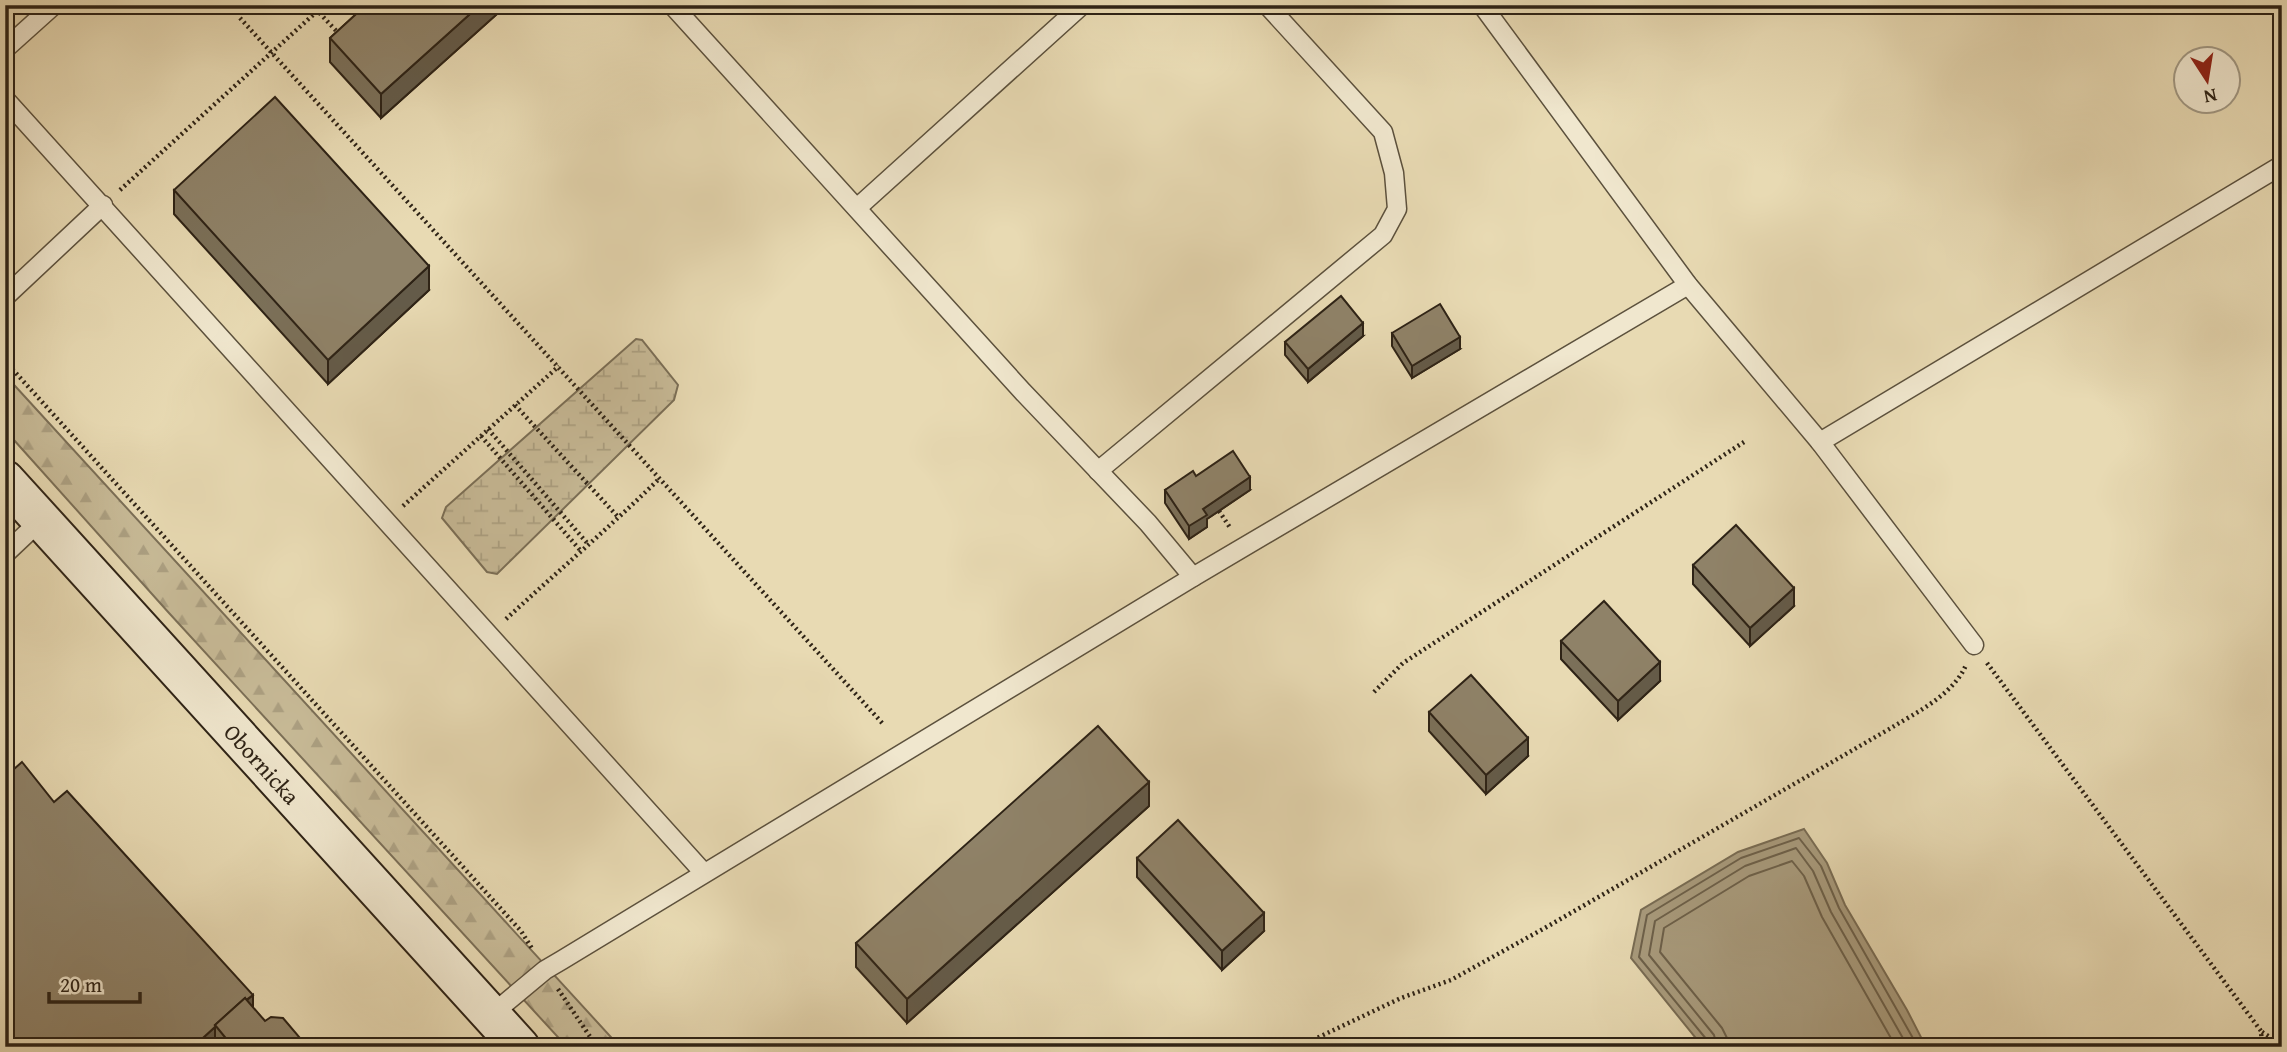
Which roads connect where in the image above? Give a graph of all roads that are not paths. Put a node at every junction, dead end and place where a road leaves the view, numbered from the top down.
1 (54, 5) edge
2 (672, 5) edge
3 (1082, 5) edge
4 (1267, 5) edge
5 (1482, 5) edge
6 (5, 49) edge
7 (5, 99) edge
8 (2282, 165) edge
9 (103, 205) junction
10 (857, 208) junction
11 (1688, 285) junction
12 (5, 297) edge
13 (1820, 442) junction
14 (1098, 471) junction
15 (5, 480) edge
16 (41, 520) junction
17 (5, 554) edge
18 (1193, 577) junction
19 (1974, 645) road end
20 (705, 873) junction
21 (491, 1015) junction
22 (520, 1047) edge

1 - 6 lane
2 - 10 lane
3 - 10 lane
4 - 14 lane
5 - 11 lane
7 - 9 lane
8 - 13 lane
9 - 12 lane
9 - 20 lane
10 - 14 lane
11 - 13 lane
11 - 18 lane
13 - 19 lane
14 - 18 lane
15 - 16 main road, Obornicka
16 - 17 lane
16 - 21 main road, Obornicka
18 - 20 lane
20 - 21 lane
21 - 22 main road, Obornicka

